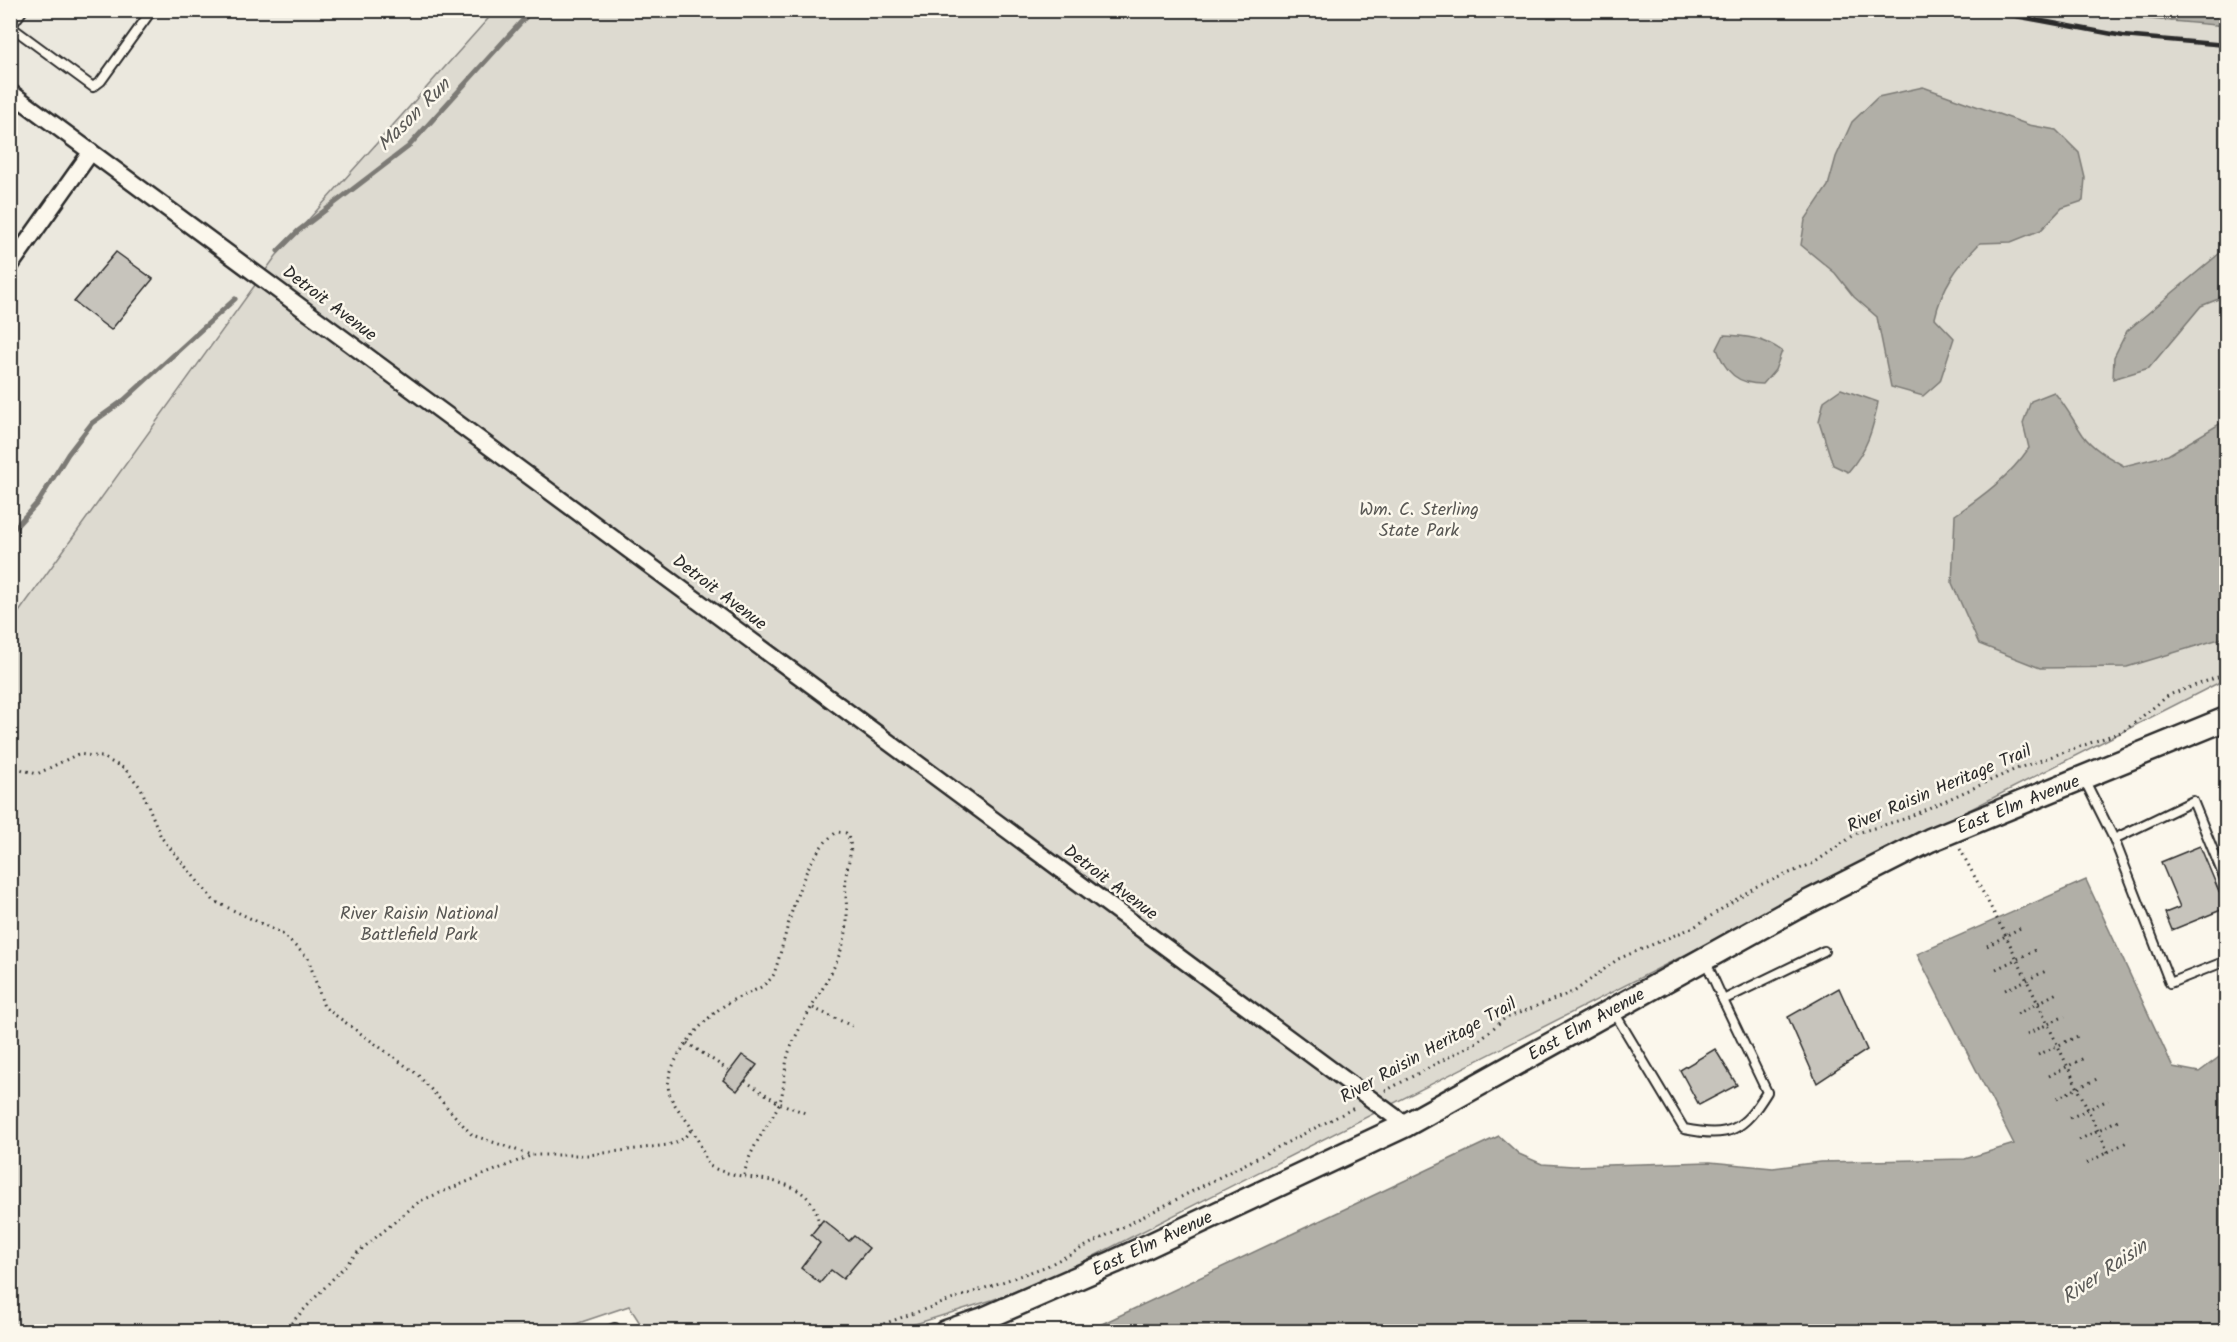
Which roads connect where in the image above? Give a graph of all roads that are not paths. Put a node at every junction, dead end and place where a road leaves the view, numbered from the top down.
1 (23, 10) edge
2 (152, 10) edge
3 (11, 27) edge
4 (10, 92) edge
5 (91, 152) junction
6 (10, 266) edge
7 (2226, 719) edge
8 (2084, 777) junction
9 (2114, 839) junction
10 (2226, 882) edge
11 (1824, 951) dead end
12 (1704, 958) junction
13 (2226, 961) edge
14 (1723, 1000) junction
15 (1612, 1010) junction
16 (1406, 1125) junction
17 (615, 1328) dead end
18 (604, 1332) edge
19 (946, 1332) edge

1 - 3 lane
2 - 3 lane
4 - 5 street, Detroit Avenue
5 - 6 street
5 - 16 street, Detroit Avenue
7 - 8 main road, East Elm Avenue
8 - 9 lane
8 - 12 main road, East Elm Avenue
9 - 10 lane
9 - 13 lane
11 - 14 lane
12 - 14 lane
12 - 15 main road, East Elm Avenue
14 - 15 lane
15 - 16 main road, East Elm Avenue
16 - 19 main road, East Elm Avenue
17 - 18 lane

